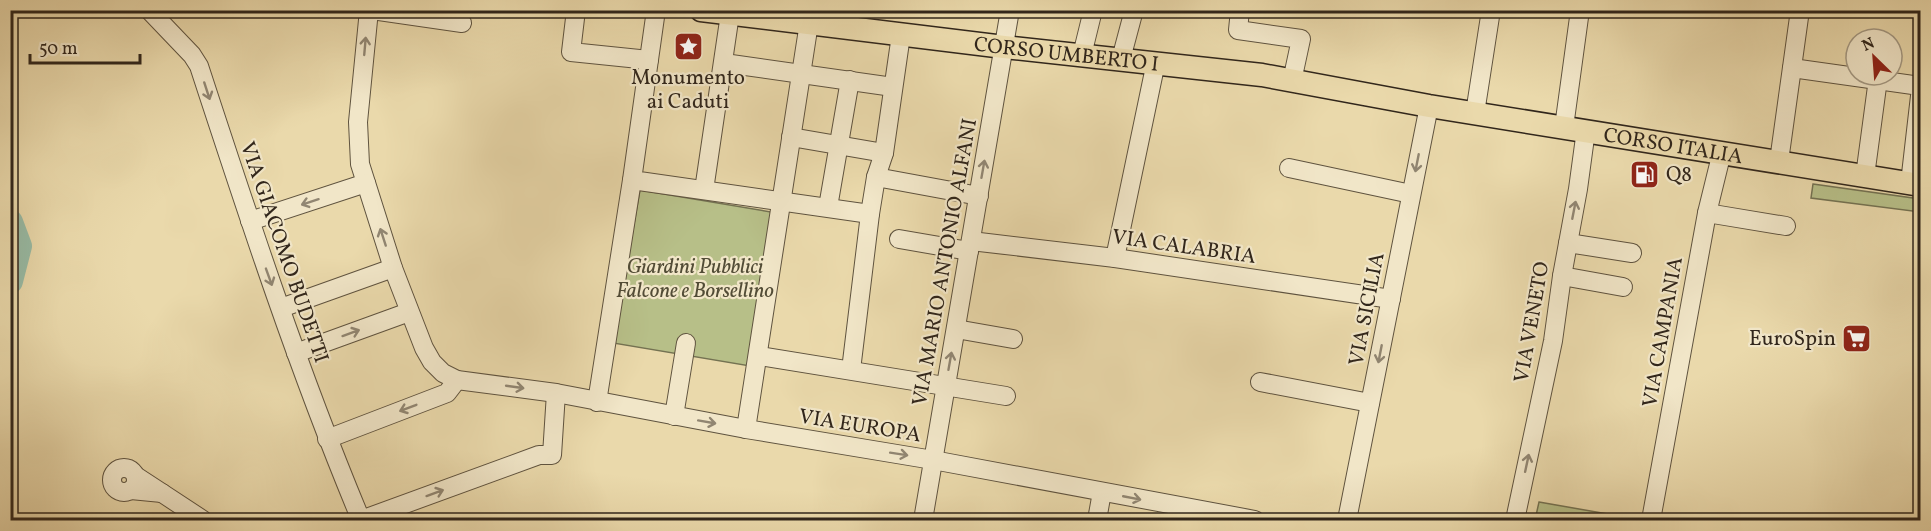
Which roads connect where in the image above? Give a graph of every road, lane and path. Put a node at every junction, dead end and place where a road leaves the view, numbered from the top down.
1 (149, 10) edge
2 (370, 10) edge
3 (576, 10) edge
4 (656, 10) edge
5 (701, 10) edge
6 (1010, 10) edge
7 (1093, 10) edge
8 (1134, 10) edge
9 (1240, 10) edge
10 (1491, 10) edge
11 (1580, 10) edge
12 (1800, 10) edge
13 (730, 14) junction
14 (810, 17) edge
15 (462, 23) dead end
16 (901, 35) junction
17 (1004, 47) junction
18 (1082, 55) junction
19 (1121, 59) junction
20 (649, 60) junction
21 (1156, 62) junction
22 (724, 63) junction
23 (1792, 68) junction
24 (801, 74) junction
25 (1844, 75) edge
26 (850, 80) junction
27 (1292, 81) junction
28 (1904, 83) edge
29 (1920, 86) edge
30 (893, 87) junction
31 (1877, 87) edge
32 (1920, 96) edge
33 (1429, 106) junction
34 (1475, 113) junction
35 (1575, 128) junction
36 (791, 137) junction
37 (839, 144) junction
38 (1722, 152) junction
39 (884, 153) junction
40 (1779, 161) junction
41 (1289, 168) dead end
42 (1864, 176) junction
43 (876, 177) junction
44 (632, 180) junction
45 (366, 183) junction
46 (1915, 184) edge
47 (705, 190) junction
48 (1411, 194) junction
49 (979, 196) junction
50 (782, 200) junction
51 (828, 207) junction
52 (1707, 213) junction
53 (870, 214) junction
54 (250, 221) junction
55 (1786, 226) dead end
56 (899, 238) dead end
57 (1568, 243) junction
58 (970, 246) junction
59 (1632, 253) dead end
60 (1115, 258) junction
61 (393, 267) junction
62 (1562, 276) junction
63 (1623, 287) dead end
64 (1391, 299) junction
65 (280, 308) junction
66 (409, 312) junction
67 (956, 329) junction
68 (1013, 339) dead end
69 (686, 343) dead end
70 (296, 353) junction
71 (759, 356) junction
72 (851, 370) junction
73 (457, 380) junction
74 (1260, 382) dead end
75 (946, 386) junction
76 (556, 393) junction
77 (1006, 396) dead end
78 (597, 402) junction
79 (1370, 403) junction
80 (674, 416) junction
81 (746, 429) junction
82 (327, 439) junction
83 (933, 460) junction
84 (133, 483) dead end
85 (1102, 492) junction
86 (1202, 516) edge
87 (203, 520) edge
88 (361, 520) edge
89 (923, 520) edge
90 (1097, 520) edge
91 (1255, 520) edge
92 (1347, 520) edge
93 (1515, 520) edge
94 (1651, 520) edge

1 -> 54 street, VIA GIACOMO BUDETTI
2 - 15 street
45 -> 2 street
3 - 20 street
4 - 20 street
5 - 13 main road, CORSO UMBERTO I
6 - 17 street, VIA MARIO ANTONIO ALFANI
7 - 18 street
8 - 19 street
9 - 27 street
10 - 34 street
11 - 35 street, VIA VENETO
12 - 23 street
13 - 14 main road, CORSO UMBERTO I
13 - 22 street
14 - 16 main road, CORSO UMBERTO I
14 - 24 street
16 - 17 main road, CORSO UMBERTO I
16 - 30 street
17 - 18 main road, CORSO UMBERTO I
49 -> 17 street, VIA MARIO ANTONIO ALFANI
18 - 19 main road, CORSO UMBERTO I
19 - 21 main road, CORSO UMBERTO I
20 - 44 street
21 - 27 main road, CORSO UMBERTO I
21 - 60 street
22 - 24 street
22 - 47 street
23 - 25 street
23 - 40 street
24 - 26 street
24 - 36 street
26 - 30 street
26 - 37 street
27 - 33 main road, CORSO UMBERTO I
28 - 29 street
30 - 39 street
31 - 42 street
32 - 46 street
33 - 34 main road, CORSO ITALIA
33 -> 48 street, VIA SICILIA
34 - 35 main road, CORSO ITALIA
35 - 38 main road, CORSO ITALIA
57 -> 35 street, VIA VENETO
36 - 37 street
36 - 50 street
37 - 39 street
37 - 51 street
38 - 40 main road, CORSO ITALIA
38 - 52 street, VIA CAMPANIA
39 - 43 street
40 - 42 main road, CORSO ITALIA
41 - 48 street
42 - 46 main road, CORSO ITALIA
43 - 49 street
43 - 53 street
44 - 47 street
44 - 78 street
45 -> 54 street
61 -> 45 street
47 - 50 street
48 - 64 street, VIA SICILIA
49 - 58 street, VIA MARIO ANTONIO ALFANI
50 - 51 street
50 - 71 street
51 - 53 street
52 - 55 street
52 - 94 street, VIA CAMPANIA
53 - 72 street
54 -> 65 street, VIA GIACOMO BUDETTI
56 - 58 street, VIA CALABRIA
57 - 59 street
57 - 62 street, VIA VENETO
58 - 60 street, VIA CALABRIA
58 - 67 street, VIA MARIO ANTONIO ALFANI
60 - 64 street, VIA CALABRIA
61 - 65 street
61 - 66 street
62 - 63 street
93 -> 62 street, VIA VENETO
64 -> 79 street, VIA SICILIA
65 - 70 street, VIA GIACOMO BUDETTI
70 -> 66 street
66 - 73 street
67 - 68 street
75 -> 67 street, VIA MARIO ANTONIO ALFANI
69 - 80 street
70 - 82 street, VIA GIACOMO BUDETTI
71 - 72 street
71 - 81 street
72 - 75 street
73 -> 76 street, VIA EUROPA
73 -> 82 street
74 - 79 street
75 - 77 street
75 - 83 street, VIA MARIO ANTONIO ALFANI
76 - 78 street, VIA EUROPA
88 -> 76 street
78 - 80 street, VIA EUROPA
79 - 92 street, VIA SICILIA
80 -> 81 street, VIA EUROPA
81 -> 83 street, VIA EUROPA
82 - 88 street, VIA GIACOMO BUDETTI
83 - 85 street, VIA EUROPA
83 - 89 street, VIA MARIO ANTONIO ALFANI
84 - 87 street
85 -> 86 street, VIA EUROPA
85 - 90 street
86 - 91 street, VIA EUROPA

